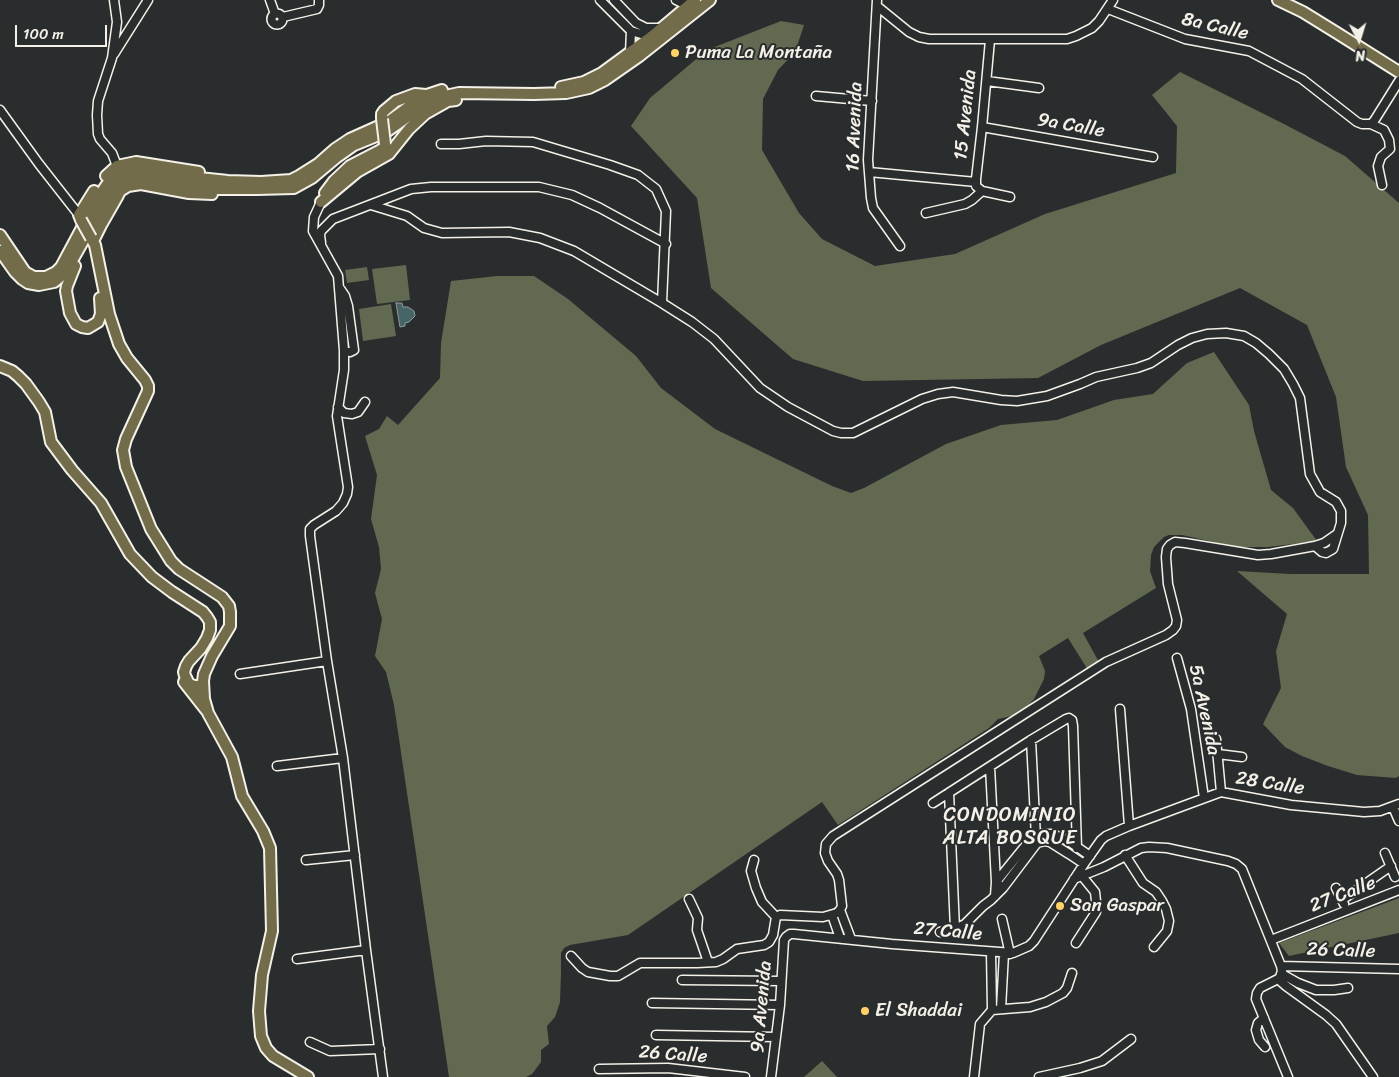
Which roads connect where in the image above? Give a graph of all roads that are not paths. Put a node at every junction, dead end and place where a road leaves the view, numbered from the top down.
1 (114, 0) edge
2 (148, 0) edge
3 (270, 0) edge
4 (319, 0) edge
5 (600, 0) edge
6 (614, 0) edge
7 (674, 0) edge
8 (1113, 0) edge
9 (1278, 0) edge
10 (701, 2) edge
11 (877, 3) edge
12 (1108, 9) junction
13 (679, 14) junction
14 (661, 28) junction
15 (631, 30) junction
16 (651, 36) junction
17 (990, 40) junction
18 (630, 53) junction
19 (112, 58) junction
20 (619, 66) junction
21 (1399, 72) edge
22 (604, 77) junction
23 (987, 81) junction
24 (1399, 81) edge
25 (1040, 88) dead end
26 (519, 94) junction
27 (427, 95) junction
28 (816, 96) dead end
29 (872, 101) junction
30 (0, 110) edge
31 (1371, 124) junction
32 (982, 128) junction
33 (441, 144) dead end
34 (1153, 158) dead end
35 (117, 166) junction
36 (869, 172) junction
37 (228, 181) junction
38 (976, 182) junction
39 (1382, 185) dead end
40 (236, 189) junction
41 (982, 192) junction
42 (1010, 198) dead end
43 (321, 202) junction
44 (371, 205) junction
45 (926, 213) dead end
46 (85, 219) junction
47 (0, 235) edge
48 (92, 240) junction
49 (321, 244) junction
50 (666, 244) junction
51 (900, 246) dead end
52 (80, 249) junction
53 (0, 251) edge
54 (662, 303) junction
55 (0, 366) edge
56 (365, 402) dead end
57 (338, 407) junction
58 (1177, 658) dead end
59 (327, 660) junction
60 (184, 672) junction
61 (240, 674) dead end
62 (202, 683) junction
63 (1120, 709) dead end
64 (208, 713) junction
65 (1216, 739) dead end
66 (1031, 740) junction
67 (1218, 754) junction
68 (1242, 757) dead end
69 (343, 758) junction
70 (277, 766) dead end
71 (990, 766) junction
72 (1220, 792) junction
73 (950, 793) junction
74 (1204, 798) junction
75 (933, 803) dead end
76 (1396, 805) edge
77 (1399, 821) edge
78 (1129, 826) junction
79 (1035, 834) junction
80 (1037, 843) junction
81 (1078, 848) junction
82 (1385, 853) dead end
83 (355, 855) junction
84 (1125, 855) junction
85 (1090, 856) junction
86 (306, 860) dead end
87 (754, 860) dead end
88 (1084, 864) junction
89 (1391, 866) junction
90 (1082, 876) junction
91 (1395, 877) dead end
92 (1074, 879) junction
93 (996, 882) junction
94 (1003, 888) junction
95 (1336, 888) dead end
96 (1399, 890) edge
97 (995, 896) junction
98 (689, 899) dead end
99 (1342, 900) junction
100 (840, 910) junction
101 (1347, 910) junction
102 (832, 915) junction
103 (776, 917) junction
104 (1002, 919) dead end
105 (955, 929) junction
106 (940, 932) dead end
107 (840, 938) junction
108 (851, 939) junction
109 (784, 940) joint
110 (1271, 940) junction
111 (1076, 943) dead end
112 (1154, 947) dead end
113 (366, 950) junction
114 (991, 952) junction
115 (1007, 953) junction
116 (571, 956) dead end
117 (296, 958) dead end
118 (708, 962) junction
119 (1281, 966) junction
120 (1399, 970) edge
121 (1072, 973) dead end
122 (1280, 977) junction
123 (682, 980) dead end
124 (781, 981) junction
125 (1348, 988) dead end
126 (652, 1003) dead end
127 (780, 1006) junction
128 (1001, 1009) junction
129 (992, 1010) junction
130 (1264, 1018) junction
131 (656, 1035) dead end
132 (776, 1037) junction
133 (1131, 1039) dead end
134 (310, 1042) dead end
135 (1265, 1047) dead end
136 (380, 1049) junction
137 (599, 1069) dead end
138 (308, 1077) edge
139 (383, 1077) edge
140 (745, 1077) edge
141 (771, 1077) edge
142 (974, 1077) edge
143 (1039, 1077) edge
144 (1288, 1077) edge
145 (1373, 1077) edge

1 - 19 street
2 - 19 street
3 - 4 street
5 - 15 street
6 - 14 street
7 - 10 street
7 - 13 street
8 - 12 street
9 - 21 main road
10 - 13 main road
10 - 16 street
10 - 20 main road
11 - 17 street
11 - 29 street, 16 Avenida
12 - 17 street
12 - 31 street, 8a Calle
13 - 14 main road
14 - 16 main road
15 - 16 street
15 - 18 street
16 - 18 main road
17 - 23 street, 15 Avenida
18 - 20 main road
19 - 35 street
20 - 22 main road
22 - 26 main road
22 - 27 main road
23 - 25 street
23 - 32 street, 15 Avenida
24 - 31 street
26 - 40 main road
26 - 43 main road
27 - 37 main road
27 - 43 main road, bridge
28 - 29 street
29 - 36 street, 16 Avenida
30 - 46 street
31 - 39 street
32 - 34 street, 9a Calle
32 - 38 street, 15 Avenida
33 - 50 street
35 - 37 main road
35 - 46 main road
36 - 38 street
36 - 51 street, 16 Avenida
37 - 46 main road
38 - 41 street, 15 Avenida
40 - 46 main road
40 - 48 main road
41 - 42 street
41 - 45 street
43 - 49 street
44 - 49 street
44 - 50 street
44 - 54 street
46 - 47 main road
46 - 48 main road, bridge
46 - 52 main road
48 - 52 main road
48 - 62 main road
49 - 57 street
50 - 54 street
52 - 53 main road
54 - 100 street
55 - 60 main road
56 - 57 street
57 - 59 street
58 - 74 street, 5a Avenida
59 - 61 street
59 - 69 street
60 - 62 main road
60 - 64 main road
62 - 64 main road
63 - 78 street
64 - 138 main road
65 - 67 street
66 - 71 street
66 - 79 street
66 - 81 street
67 - 68 street
67 - 72 street
69 - 70 street
69 - 83 street
71 - 73 street
71 - 93 street
72 - 74 street, 28 Calle
72 - 76 street, 28 Calle
73 - 75 street
73 - 105 street
74 - 78 street, 28 Calle
76 - 77 street
78 - 85 street, 28 Calle
79 - 80 street
79 - 81 street
79 - 93 street
80 - 88 street
80 - 94 street
81 - 85 street
82 - 89 street
83 - 86 street
83 - 113 street
84 - 90 street
84 - 110 street
84 - 112 street
85 - 88 street, 28 Calle
87 - 103 street
88 - 92 street, 28 Calle
89 - 91 street
89 - 99 street
90 - 92 street
90 - 111 street
92 - 115 street
93 - 94 street
93 - 97 street
94 - 97 street
95 - 99 street
96 - 101 street, 27 Calle
97 - 105 street
98 - 118 street
99 - 101 street
100 - 102 street
100 - 108 street
101 - 110 street, 27 Calle
102 - 103 street
102 - 107 street
103 - 118 street
104 - 115 street
105 - 106 street
107 - 108 street, 27 Calle
107 - 109 street, 27 Calle
108 - 114 street, 27 Calle
109 - 124 street, 9a Avenida
110 - 119 street
113 - 117 street
113 - 136 street
114 - 115 street, 27 Calle
114 - 129 street
115 - 128 street
116 - 118 street
119 - 120 street, 26 Calle
119 - 122 street
121 - 128 street
122 - 125 street
122 - 130 street
122 - 145 street
123 - 124 street
124 - 127 street, 9a Avenida
126 - 127 street
127 - 132 street, 9a Avenida
128 - 129 street
129 - 142 street
130 - 135 street
130 - 144 street
131 - 132 street
132 - 141 street, 9a Avenida
133 - 143 street
134 - 136 street
136 - 139 street
137 - 140 street, 26 Calle

